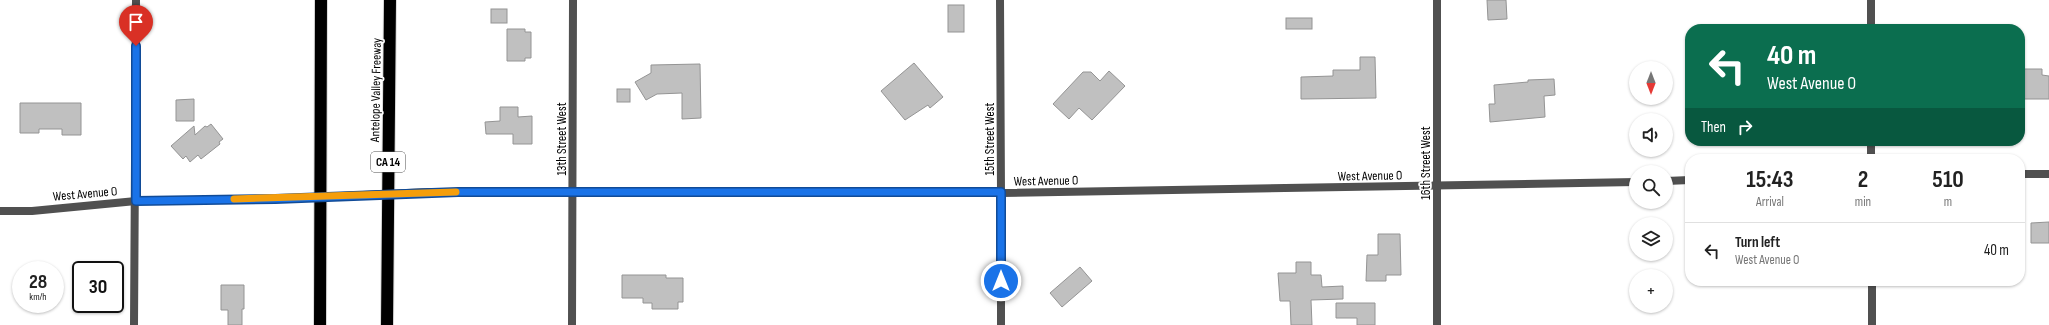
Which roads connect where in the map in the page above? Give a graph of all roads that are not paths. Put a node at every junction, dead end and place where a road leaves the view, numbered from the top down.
1 (136, 0) edge
2 (321, 0) edge
3 (390, 0) edge
4 (573, 0) edge
5 (1000, 0) edge
6 (1437, 0) edge
7 (1871, 0) edge
8 (1871, 24) edge
9 (2025, 174) edge
10 (2049, 174) edge
11 (1685, 180) edge
12 (1673, 181) edge
13 (1629, 182) edge
14 (1437, 186) junction
15 (574, 191) junction
16 (1001, 192) junction
17 (136, 201) junction
18 (0, 211) edge
19 (1872, 286) edge
20 (134, 325) edge
21 (320, 325) edge
22 (387, 325) edge
23 (572, 325) edge
24 (1001, 325) edge
25 (1437, 325) edge
26 (1872, 325) edge

1 - 17 street
2 - 21 highway
3 - 22 highway, Antelope Valley Freeway / CA 14
4 - 15 street, 13th Street West
5 - 16 street, 15th Street West
6 - 14 street, 16th Street West
7 - 8 street
9 - 10 street
11 - 12 street
13 - 14 street, West Avenue O
14 - 16 street, West Avenue O
14 - 25 street, 16th Street West
15 - 16 street, West Avenue O
15 - 17 street, West Avenue O, bridge
15 - 23 street, 13th Street West
16 - 24 street, 15th Street West
17 - 18 street, West Avenue O
17 - 20 street
19 - 26 street

